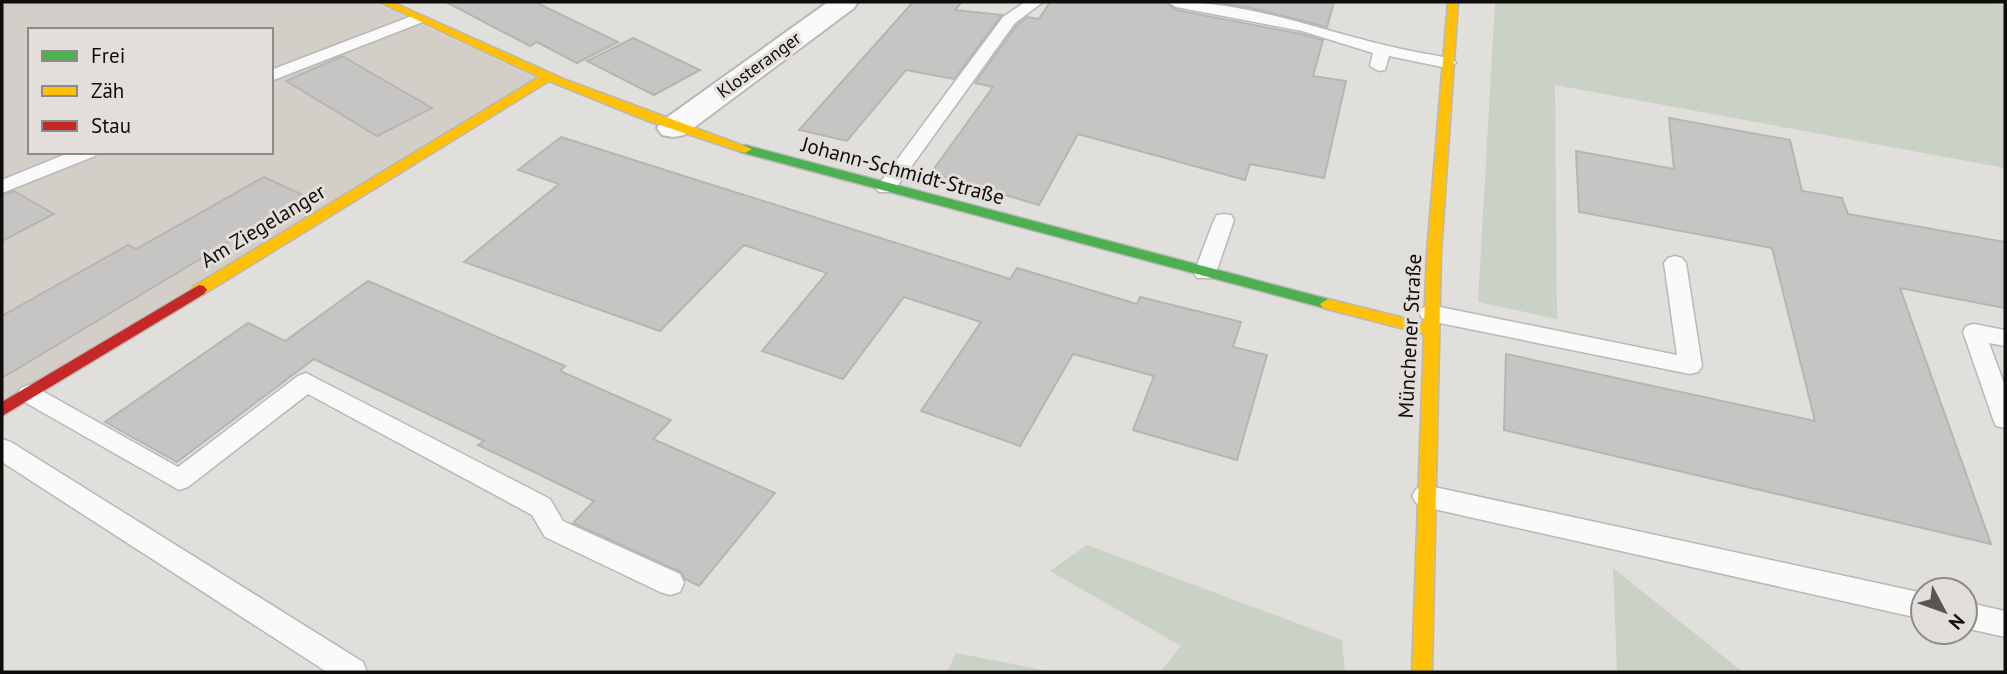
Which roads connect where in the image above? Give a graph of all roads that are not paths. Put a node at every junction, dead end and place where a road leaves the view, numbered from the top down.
1 (384, 2) edge
2 (845, 2) edge
3 (1035, 2) edge
4 (1176, 2) edge
5 (1453, 2) edge
6 (416, 19) junction
7 (1447, 63) junction
8 (273, 75) edge
9 (546, 78) junction
10 (673, 128) junction
11 (83, 154) edge
12 (2, 187) edge
13 (886, 188) junction
14 (1224, 220) dead end
15 (1675, 263) dead end
16 (1205, 274) junction
17 (1430, 321) junction
18 (2005, 338) edge
19 (29, 394) junction
20 (2, 410) edge
21 (2005, 419) edge
22 (2, 449) edge
23 (1425, 496) junction
24 (670, 583) dead end
25 (1909, 603) edge
26 (1979, 618) edge
27 (2005, 624) edge
28 (352, 672) edge
29 (1422, 672) edge

1 - 6 street, Johann-Schmidt-Straße
2 - 10 street, Klosteranger
3 - 13 lane
4 - 7 lane
5 - 7 street, Münchener Straße
6 - 8 lane
6 - 9 street, Johann-Schmidt-Straße
7 - 17 street, Münchener Straße
9 - 10 street, Johann-Schmidt-Straße
9 - 19 street, Am Ziegelanger
10 - 13 street, Johann-Schmidt-Straße
11 - 12 lane
13 - 16 street, Johann-Schmidt-Straße
14 - 16 lane
15 - 17 lane
16 - 17 street, Johann-Schmidt-Straße
17 - 23 street, Münchener Straße
18 - 21 lane
19 - 20 street, Am Ziegelanger
19 - 24 lane
22 - 28 lane
23 - 25 lane
23 - 29 street, Münchener Straße
26 - 27 lane

